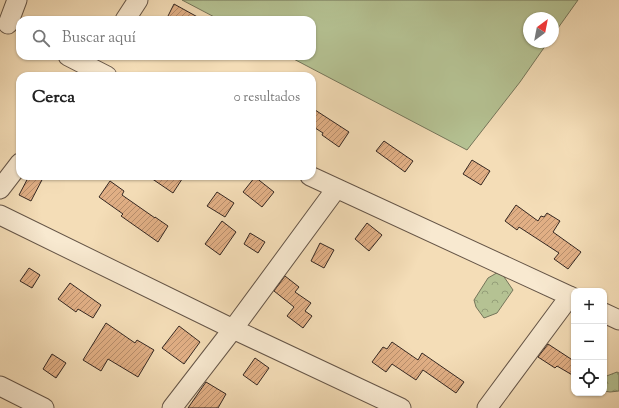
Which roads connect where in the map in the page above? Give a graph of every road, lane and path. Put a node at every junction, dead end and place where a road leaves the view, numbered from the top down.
1 (17, 0) edge
2 (138, 0) edge
3 (128, 16) edge
4 (9, 25) edge
5 (77, 60) edge
6 (97, 69) edge
7 (16, 168) edge
8 (316, 179) edge
9 (0, 189) edge
10 (336, 189) junction
11 (0, 215) edge
12 (571, 297) edge
13 (571, 298) edge
14 (607, 314) edge
15 (619, 320) edge
16 (233, 329) junction
17 (0, 386) edge
18 (44, 408) edge
19 (172, 408) edge
20 (401, 408) edge
21 (487, 408) edge

1 - 4 street
2 - 3 street
5 - 6 street
7 - 9 street
8 - 10 street
10 - 12 street
10 - 16 street
11 - 16 street
13 - 21 street
14 - 15 street
16 - 19 street
16 - 20 street
17 - 18 street

